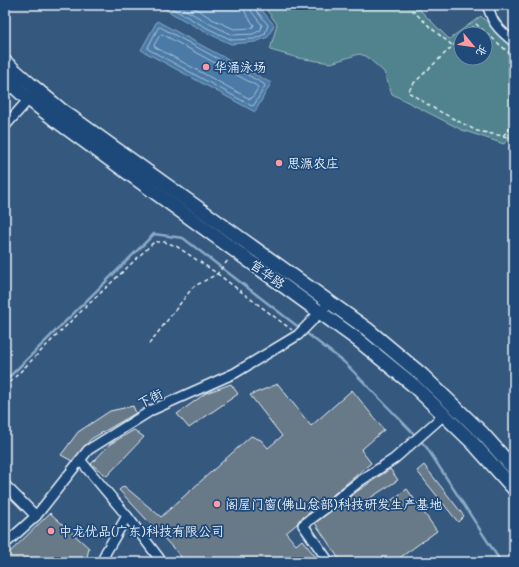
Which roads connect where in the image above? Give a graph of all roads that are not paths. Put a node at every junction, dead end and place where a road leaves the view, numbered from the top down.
1 (486, 5) edge
2 (514, 42) edge
3 (5, 62) edge
4 (5, 78) edge
5 (29, 99) junction
6 (5, 126) edge
7 (325, 307) junction
8 (444, 415) junction
9 (80, 460) junction
10 (514, 469) edge
11 (5, 485) edge
12 (514, 490) edge
13 (36, 516) junction
14 (127, 516) junction
15 (5, 544) edge
16 (102, 562) edge
17 (162, 562) edge
18 (329, 562) edge

1 - 2 street
3 - 7 main road, 官华路
4 - 5 main road, 官华路
5 - 6 street
5 - 7 main road, 官华路
7 - 8 main road, 官华路
7 - 9 street, 下街
7 - 10 main road, 官华路
8 - 12 main road, 官华路
8 - 18 street
9 - 13 street, 下街
9 - 14 street
11 - 13 street
13 - 15 street, 下街
14 - 16 street
14 - 17 street

